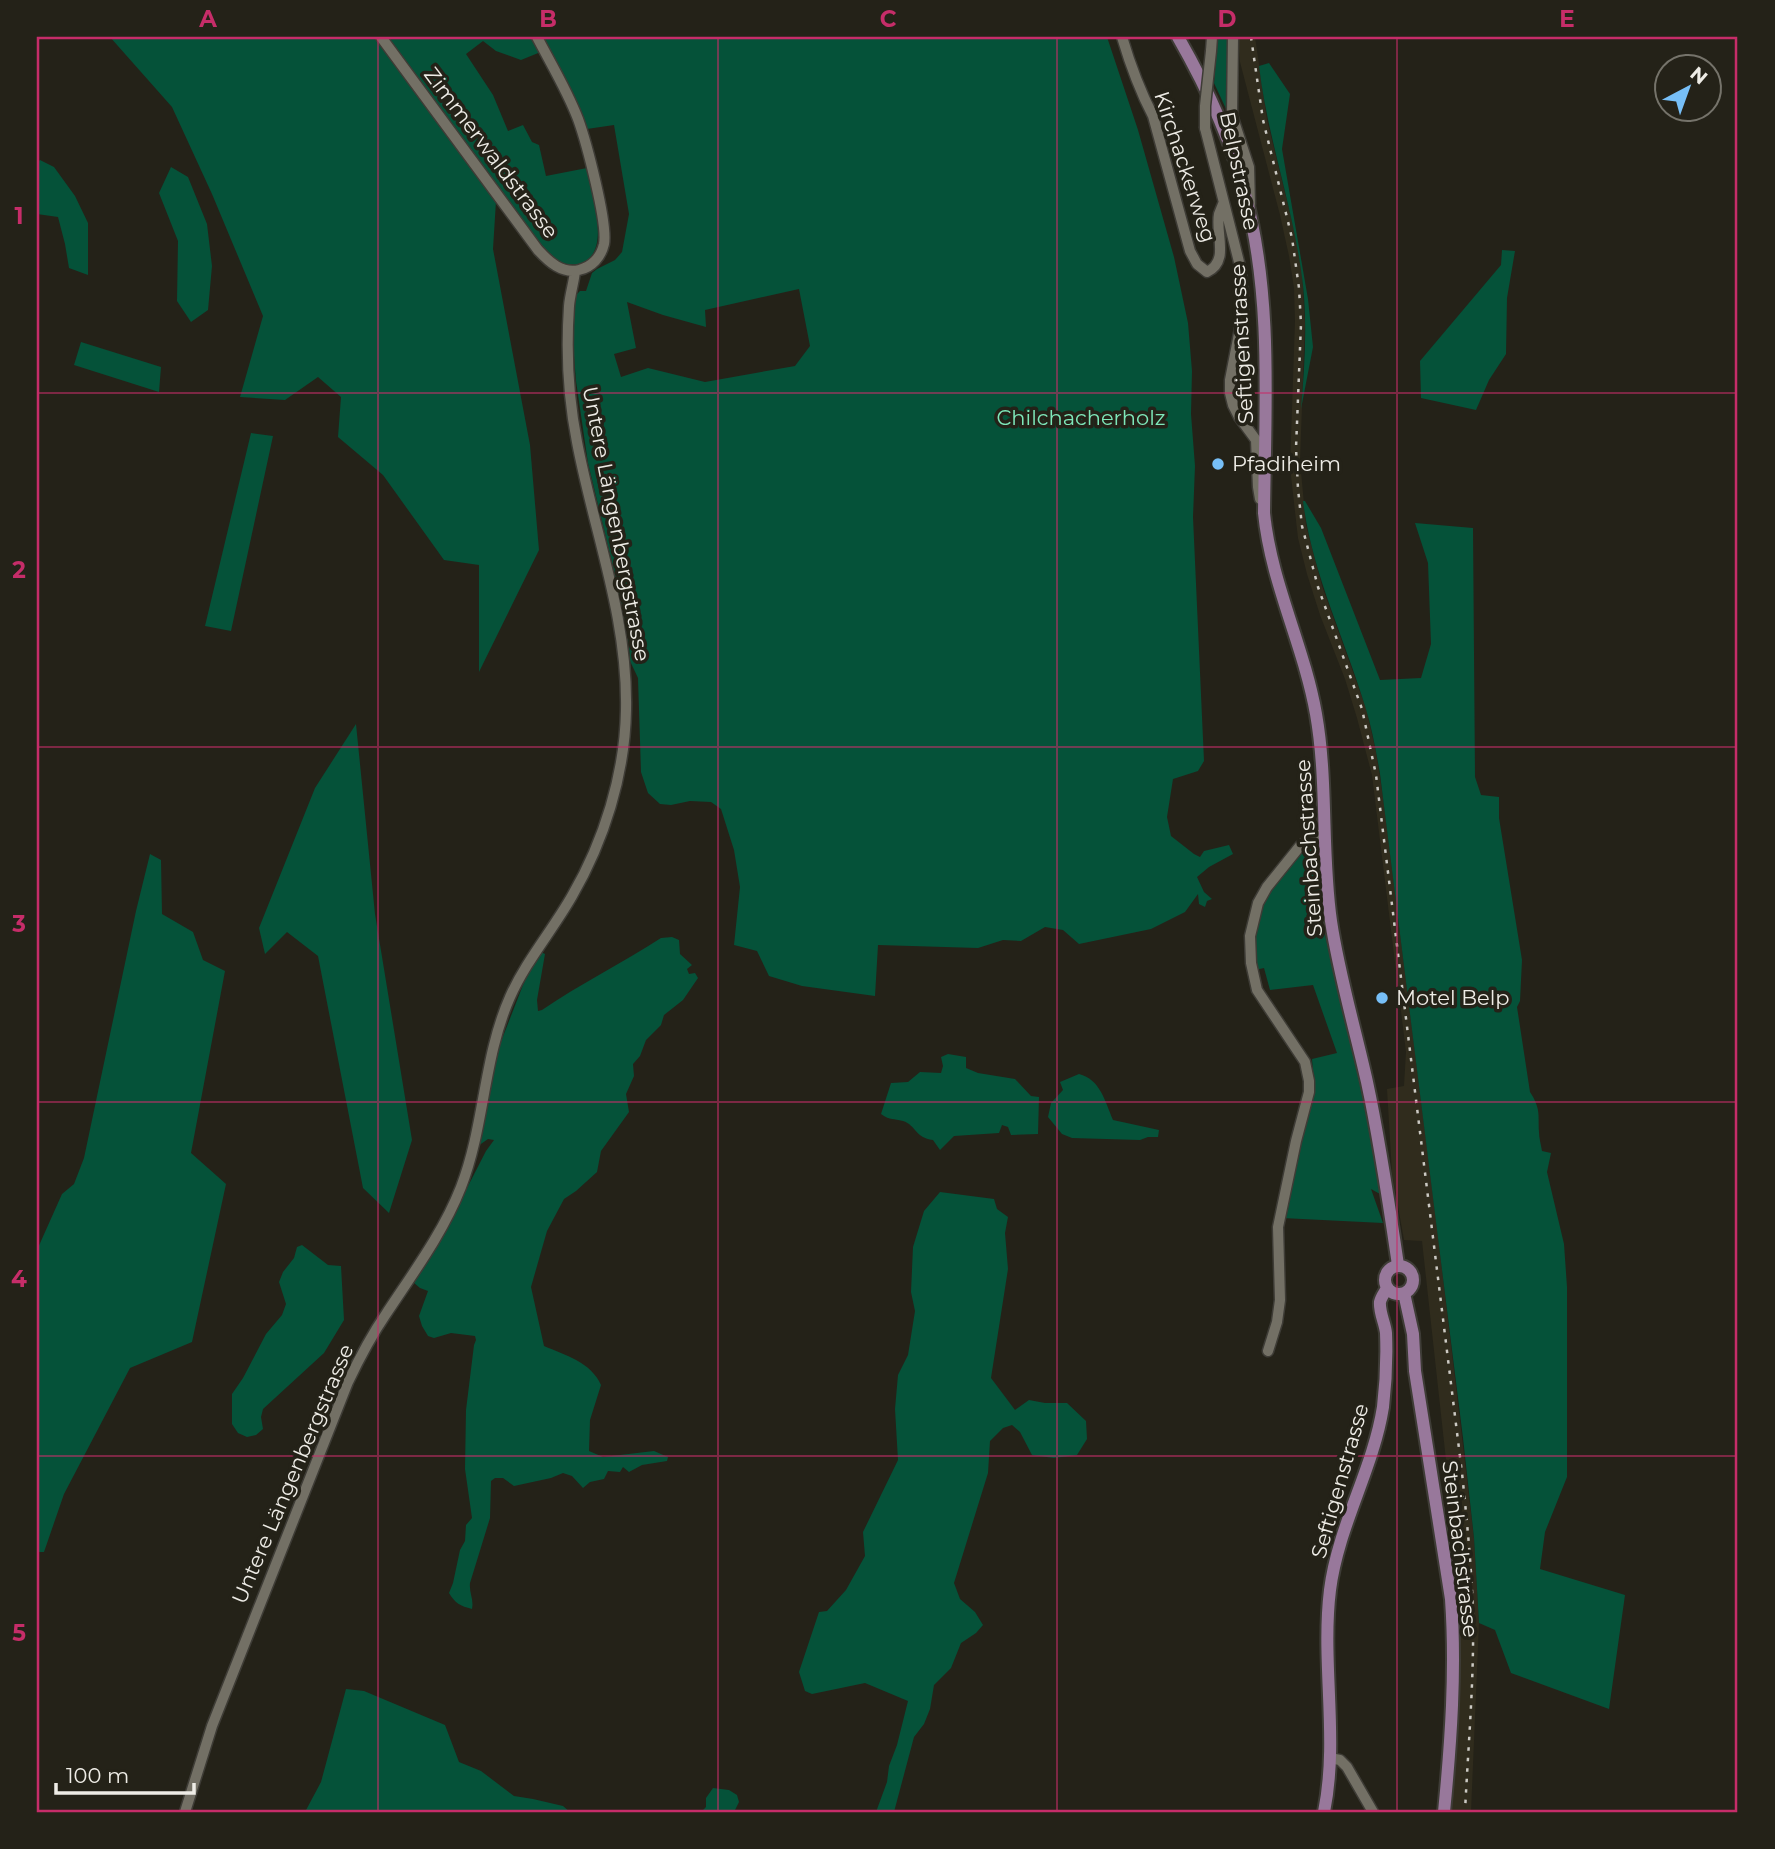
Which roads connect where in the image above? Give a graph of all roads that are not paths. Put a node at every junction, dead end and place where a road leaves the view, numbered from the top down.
1 (381, 37) edge
2 (537, 37) edge
3 (1122, 37) edge
4 (1178, 37) edge
5 (1212, 37) edge
6 (1233, 37) edge
7 (1224, 203) junction
8 (1250, 215) junction
9 (575, 271) junction
10 (1264, 513) junction
11 (1325, 833) junction
12 (1398, 1265) junction
13 (1387, 1288) junction
14 (1404, 1293) junction
15 (1268, 1351) dead end
16 (1330, 1758) junction
17 (185, 1812) edge
18 (1324, 1812) edge
19 (1373, 1812) edge
20 (1444, 1812) edge

1 - 9 street, Zimmerwaldstrasse
2 - 9 street
3 - 7 street, Kirchackerweg
4 - 8 main road, Seftigenstrasse
5 - 7 street, Belpstrasse, bridge
6 - 8 street, Belpstrasse
7 - 10 street, Belpstrasse
8 - 10 main road, Seftigenstrasse
9 - 17 street, Untere Längenbergstrasse
10 - 11 main road, Steinbachstrasse
11 - 12 main road, Steinbachstrasse
11 - 15 street
12 - 13 main road
12 - 14 main road, Steinbachstrasse
13 - 14 main road
13 - 16 main road, Seftigenstrasse
14 - 20 main road, Steinbachstrasse
16 - 18 main road, Seftigenstrasse
16 - 19 street

